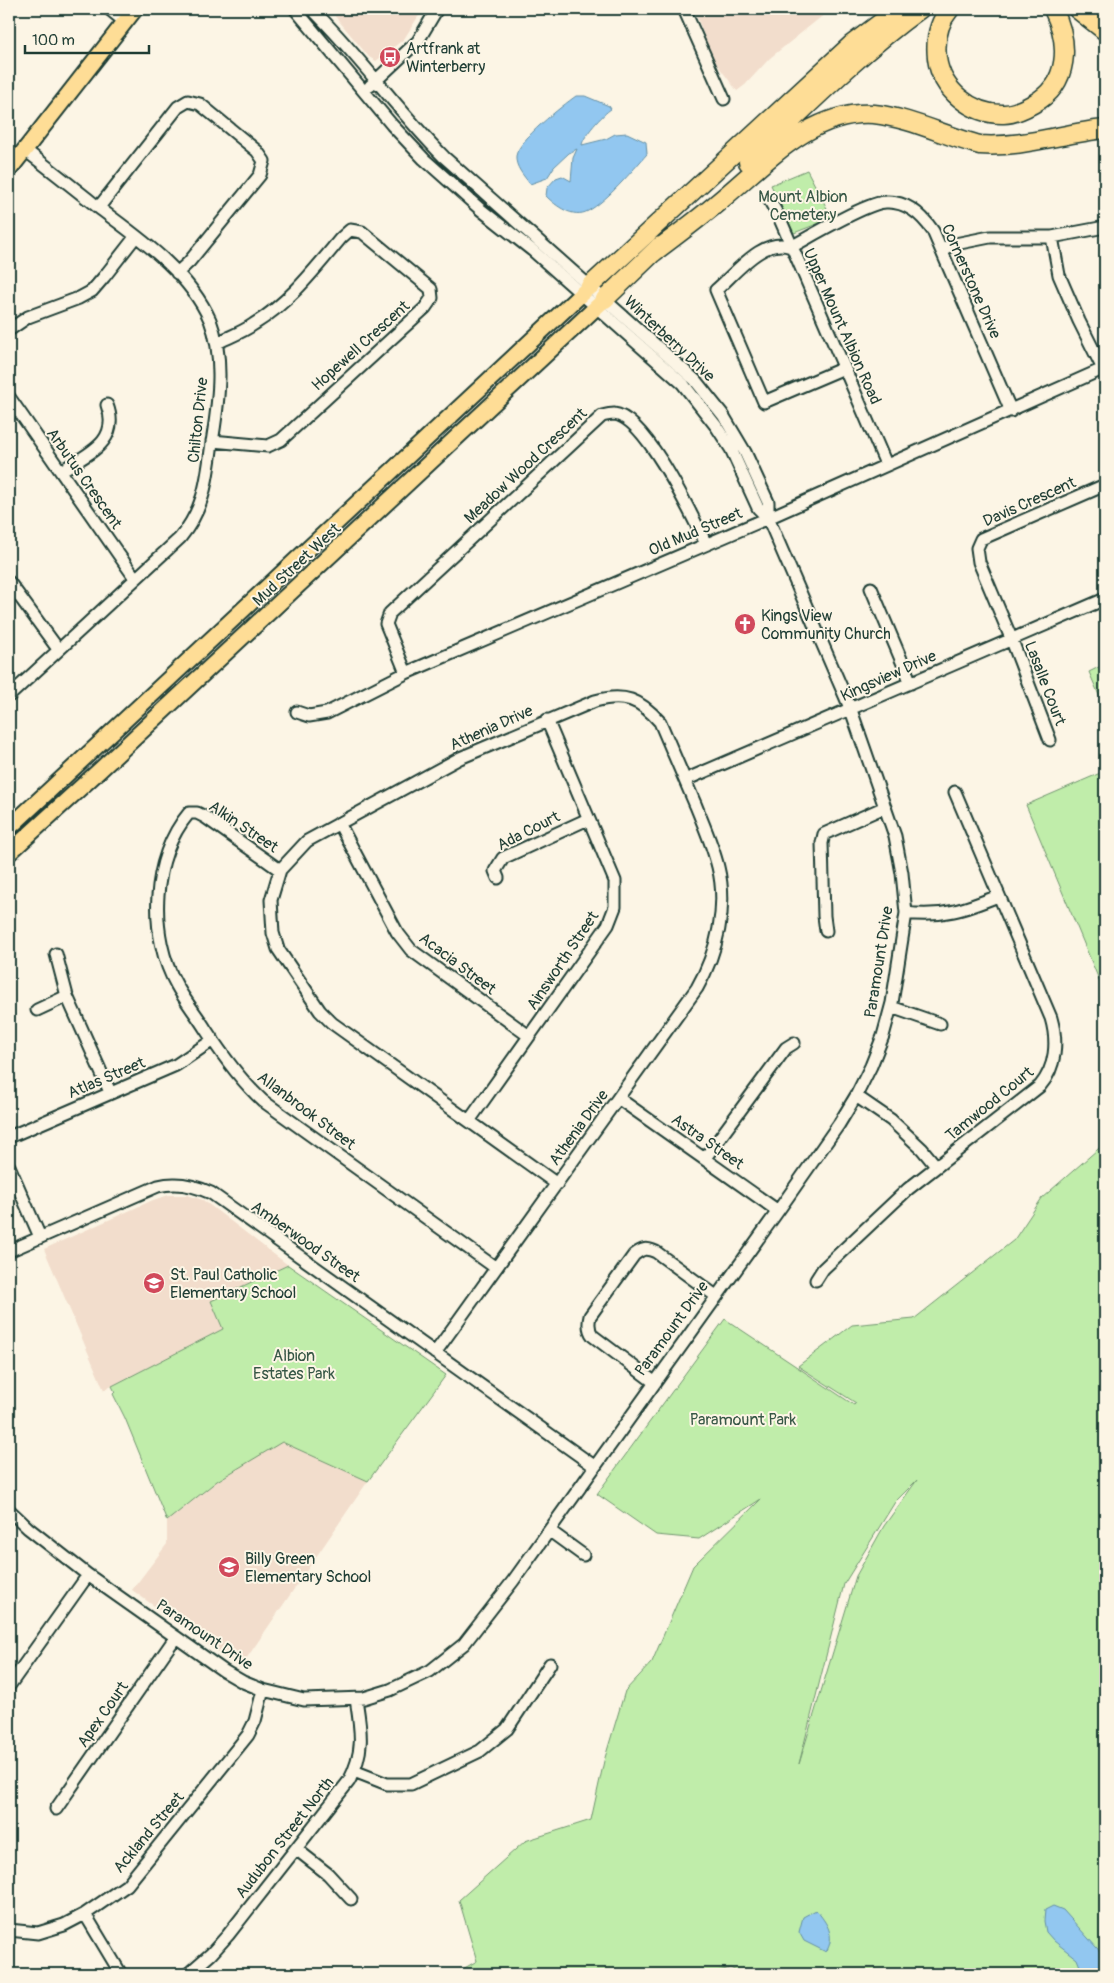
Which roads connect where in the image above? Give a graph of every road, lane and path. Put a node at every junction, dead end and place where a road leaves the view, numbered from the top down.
1 (109, 9) edge
2 (135, 9) edge
3 (295, 9) edge
4 (312, 9) edge
5 (437, 9) edge
6 (684, 9) edge
7 (899, 9) edge
8 (920, 9) edge
9 (950, 9) edge
10 (1053, 9) edge
11 (1077, 9) edge
12 (125, 22) junction
13 (1105, 31) edge
14 (376, 82) junction
15 (365, 91) junction
16 (724, 98) dead end
17 (1105, 129) edge
18 (25, 150) junction
19 (9, 170) edge
20 (770, 201) dead end
21 (99, 207) junction
22 (1105, 227) edge
23 (136, 236) junction
24 (1052, 237) junction
25 (791, 247) junction
26 (942, 249) junction
27 (653, 253) junction
28 (177, 273) junction
29 (586, 290) junction
30 (601, 303) junction
31 (9, 330) edge
32 (216, 343) junction
33 (844, 368) junction
34 (1104, 369) edge
35 (9, 397) edge
36 (107, 405) dead end
37 (1011, 411) junction
38 (212, 441) junction
39 (886, 464) junction
40 (61, 471) junction
41 (1105, 485) edge
42 (768, 518) junction
43 (706, 544) junction
44 (135, 578) junction
45 (9, 582) edge
46 (871, 588) dead end
47 (1105, 599) edge
48 (1012, 638) junction
49 (58, 649) junction
50 (406, 673) junction
51 (911, 683) junction
52 (9, 696) edge
53 (851, 710) junction
54 (297, 712) dead end
55 (547, 720) junction
56 (1050, 740) dead end
57 (685, 780) junction
58 (955, 792) dead end
59 (885, 807) junction
60 (189, 813) joint
61 (588, 819) junction
62 (339, 823) junction
63 (9, 828) edge
64 (9, 853) edge
65 (280, 870) junction
66 (498, 878) dead end
67 (998, 896) junction
68 (906, 914) junction
69 (826, 931) dead end
70 (56, 954) dead end
71 (67, 996) junction
72 (891, 1007) junction
73 (37, 1010) dead end
74 (940, 1024) dead end
75 (529, 1036) junction
76 (213, 1040) junction
77 (794, 1042) dead end
78 (110, 1092) junction
79 (856, 1096) junction
80 (618, 1098) junction
81 (469, 1121) junction
82 (9, 1137) edge
83 (704, 1158) junction
84 (9, 1166) edge
85 (936, 1166) junction
86 (557, 1184) junction
87 (778, 1211) junction
88 (40, 1237) junction
89 (9, 1251) edge
90 (496, 1268) junction
91 (816, 1280) dead end
92 (716, 1296) junction
93 (435, 1353) junction
94 (654, 1382) junction
95 (594, 1466) junction
96 (9, 1510) edge
97 (550, 1531) junction
98 (583, 1555) dead end
99 (88, 1575) junction
100 (175, 1638) junction
101 (550, 1664) dead end
102 (9, 1686) edge
103 (263, 1690) junction
104 (356, 1699) junction
105 (354, 1771) junction
106 (56, 1809) dead end
107 (296, 1849) junction
108 (351, 1899) dead end
109 (85, 1914) junction
110 (9, 1930) edge
111 (121, 1974) edge
112 (188, 1974) edge

1 - 12 street
2 - 12 main road
3 - 15 street, Winterberry Drive
4 - 14 street, Winterberry Drive
5 - 14 street
6 - 16 street
7 - 29 highway
8 - 27 highway
9 - 10 highway
11 - 13 highway
12 - 18 main road
14 - 15 street
14 - 29 street, Winterberry Drive
15 - 29 street, Winterberry Drive
17 - 27 highway
18 - 19 main road
18 - 21 street, Chilton Drive
20 - 25 street, Upper Mount Albion Road
21 - 23 street, Chilton Drive
21 - 28 street
22 - 24 street
23 - 28 street, Chilton Drive
23 - 31 street
24 - 26 street
24 - 34 street
25 - 26 street, Cornerstone Drive
25 - 33 street, Upper Mount Albion Road
25 - 33 street
26 - 37 street, Cornerstone Drive
27 - 30 highway
28 - 32 street, Chilton Drive
29 - 30 street, Winterberry Drive
29 - 63 main road, Mud Street West
30 - 42 street, Winterberry Drive
30 - 64 main road, Mud Street West
32 - 38 street, Chilton Drive
32 - 38 street, Hopewell Crescent
33 - 39 street, Upper Mount Albion Road
34 - 37 street, Old Mud Street
35 - 40 street, Arbutus Crescent
36 - 40 street
37 - 39 street, Old Mud Street
38 - 44 street, Chilton Drive
39 - 42 street, Old Mud Street
40 - 44 street, Arbutus Crescent
41 - 48 street, Davis Crescent
42 - 43 street, Old Mud Street
42 - 53 street, Paramount Drive
43 - 50 street, Old Mud Street
43 - 50 street, Meadow Wood Crescent
44 - 49 street, Chilton Drive
45 - 49 street
46 - 51 street
47 - 48 street, Kingsview Drive
48 - 51 street, Kingsview Drive
48 - 56 street, Lasalle Court
49 - 52 street, Chilton Drive
50 - 54 street, Old Mud Street
51 - 53 street, Kingsview Drive
53 - 57 street, Kingsview Drive
53 - 59 street, Paramount Drive
55 - 57 street, Athenia Drive
55 - 61 street, Ainsworth Street
55 - 62 street, Athenia Drive
57 - 80 street, Athenia Drive
58 - 67 street, Tamwood Court
59 - 68 street, Paramount Drive
59 - 69 street
60 - 65 street, Alkin Street
60 - 76 street, Allanbrook Street
61 - 66 street, Ada Court
61 - 75 street, Ainsworth Street
62 - 65 street, Athenia Drive
62 - 75 street, Acacia Street
65 - 81 street, Athenia Drive
67 - 68 street
67 - 85 street, Tamwood Court
68 - 72 street, Paramount Drive
70 - 71 street
71 - 73 street
71 - 78 street
72 - 74 street
72 - 79 street, Paramount Drive
75 - 81 street, Ainsworth Street
76 - 78 street, Atlas Street
76 - 90 street, Allanbrook Street
77 - 83 street
78 - 82 street, Atlas Street
79 - 85 street
79 - 87 street, Paramount Drive
80 - 83 street, Astra Street
80 - 86 street, Athenia Drive
81 - 86 street, Athenia Drive
83 - 87 street, Astra Street
84 - 88 street
85 - 91 street, Tamwood Court
86 - 90 street, Athenia Drive
87 - 92 street, Paramount Drive
88 - 89 street, Amberwood Street
88 - 93 street, Amberwood Street
90 - 93 street, Athenia Drive
92 - 94 street, Paramount Drive
92 - 94 street
93 - 95 street, Amberwood Street
94 - 95 street, Paramount Drive
95 - 97 street, Paramount Drive
96 - 99 street, Paramount Drive
97 - 98 street
97 - 104 street, Paramount Drive
99 - 100 street, Paramount Drive
99 - 102 street
100 - 103 street, Paramount Drive
100 - 106 street, Apex Court
101 - 105 street
103 - 104 street, Paramount Drive
103 - 109 street, Ackland Street
104 - 105 street, Audubon Street North
105 - 107 street, Audubon Street North
107 - 108 street
107 - 112 street, Audubon Street North
109 - 110 street, Ackland Street
109 - 111 street

